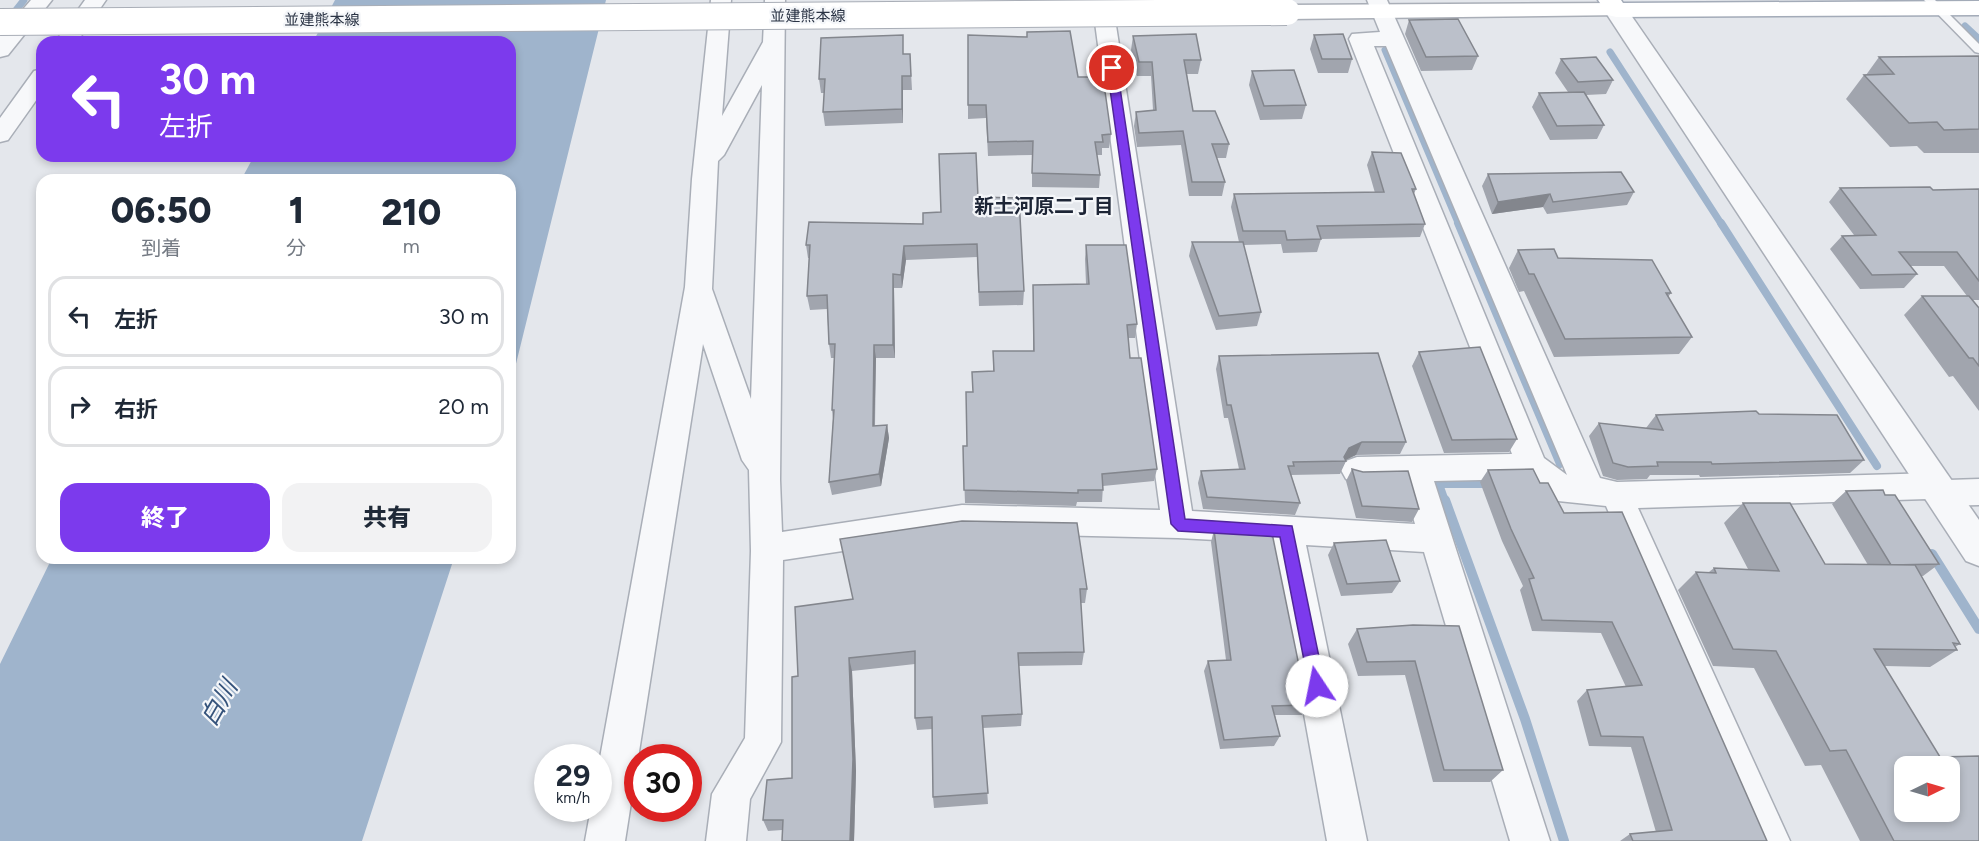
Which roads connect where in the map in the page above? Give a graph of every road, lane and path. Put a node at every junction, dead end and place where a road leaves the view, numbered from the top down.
1 (42, 0) edge
2 (96, 0) edge
3 (721, 0) edge
4 (775, 0) edge
5 (1102, 0) edge
6 (1227, 0) edge
7 (1933, 4) edge
8 (1612, 5) edge
9 (1380, 6) edge
10 (1979, 8) edge
11 (0, 9) edge
12 (0, 22) edge
13 (70, 36) edge
14 (774, 39) junction
15 (1394, 39) junction
16 (0, 50) edge
17 (1979, 50) edge
18 (36, 84) edge
19 (0, 135) edge
20 (705, 168) junction
21 (699, 287) junction
22 (1532, 466) junction
23 (1414, 468) junction
24 (1357, 470) edge
25 (764, 480) junction
26 (1938, 489) junction
27 (1603, 492) junction
28 (1979, 492) edge
29 (1178, 524) junction
30 (1287, 531) junction
31 (1436, 538) junction
32 (767, 550) junction
33 (1979, 550) edge
34 (605, 841) edge
35 (726, 841) edge
36 (1347, 841) edge
37 (1530, 841) edge
38 (1770, 841) edge

1 - 16 street
2 - 13 street
3 - 20 street
4 - 14 street
5 - 29 street
6 - 11 main road, 並建熊本線
7 - 8 main road, 並建熊本線
7 - 10 main road, 並建熊本線
7 - 17 lane
8 - 9 main road, 並建熊本線
8 - 26 street
9 - 12 main road, 並建熊本線, bridge
9 - 15 street
14 - 20 street
14 - 25 street
15 - 22 street
15 - 27 street
18 - 19 street
20 - 21 street
21 - 25 street
21 - 34 street
22 - 23 street
22 - 27 street
23 - 24 street
23 - 31 street
25 - 32 street
26 - 27 street
26 - 28 street
26 - 33 street
27 - 38 street
29 - 30 street
29 - 32 street
30 - 31 street
30 - 36 street
31 - 37 street
32 - 35 street

